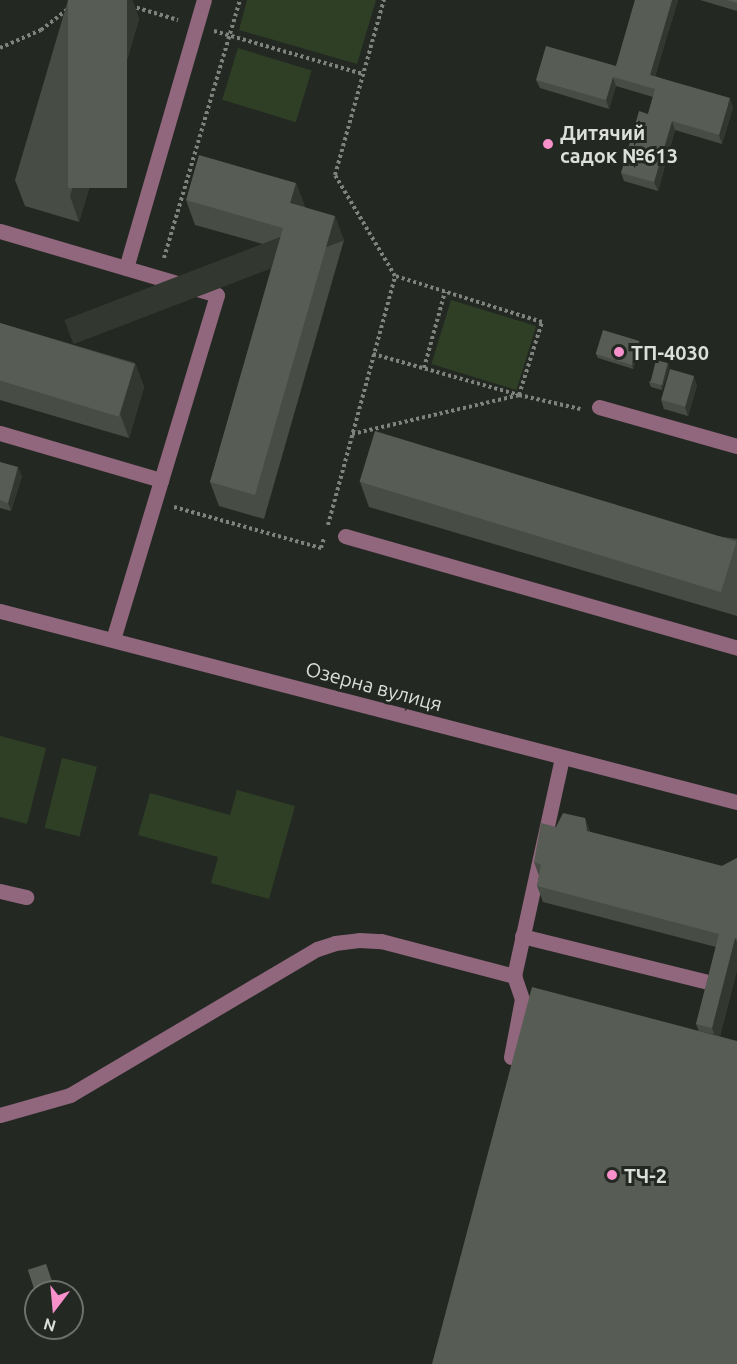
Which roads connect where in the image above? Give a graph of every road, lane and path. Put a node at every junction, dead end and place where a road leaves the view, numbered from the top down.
1 (78, 0) edge
2 (204, 0) edge
3 (240, 0) edge
4 (384, 0) edge
5 (122, 3) edge
6 (196, 25) junction
7 (229, 35) junction
8 (0, 48) edge
9 (363, 74) junction
10 (0, 231) edge
11 (126, 268) junction
12 (394, 276) junction
13 (159, 278) junction
14 (445, 292) junction
15 (373, 354) junction
16 (424, 368) junction
17 (519, 395) junction
18 (599, 408) joint
19 (0, 433) edge
20 (352, 434) junction
21 (737, 446) edge
22 (161, 480) junction
23 (154, 502) junction
24 (345, 536) dead end
25 (0, 611) edge
26 (113, 640) junction
27 (737, 648) edge
28 (562, 757) junction
29 (737, 802) edge
30 (0, 891) edge
31 (26, 897) dead end
32 (522, 936) junction
33 (513, 976) junction
34 (716, 984) edge
35 (511, 1057) edge
36 (0, 1115) edge

1 - 8 path
2 - 6 street
3 - 7 path
4 - 9 path
5 - 6 path
6 - 7 path
6 - 11 street
7 - 9 path
7 - 13 path
9 - 12 path
10 - 11 street
11 - 13 street
12 - 14 path
12 - 15 path
13 - 22 street
14 - 16 path
14 - 17 path
15 - 16 path
15 - 20 path
16 - 17 path
17 - 18 path
17 - 20 path
18 - 21 street
19 - 22 street
20 - 23 path
22 - 23 street
23 - 26 street
24 - 27 street
25 - 26 street, Озерна вулиця
26 - 28 street, Озерна вулиця
28 - 29 street, Озерна вулиця
28 - 32 street
30 - 31 street
32 - 33 street
32 - 34 street
33 - 35 street
33 - 36 street

